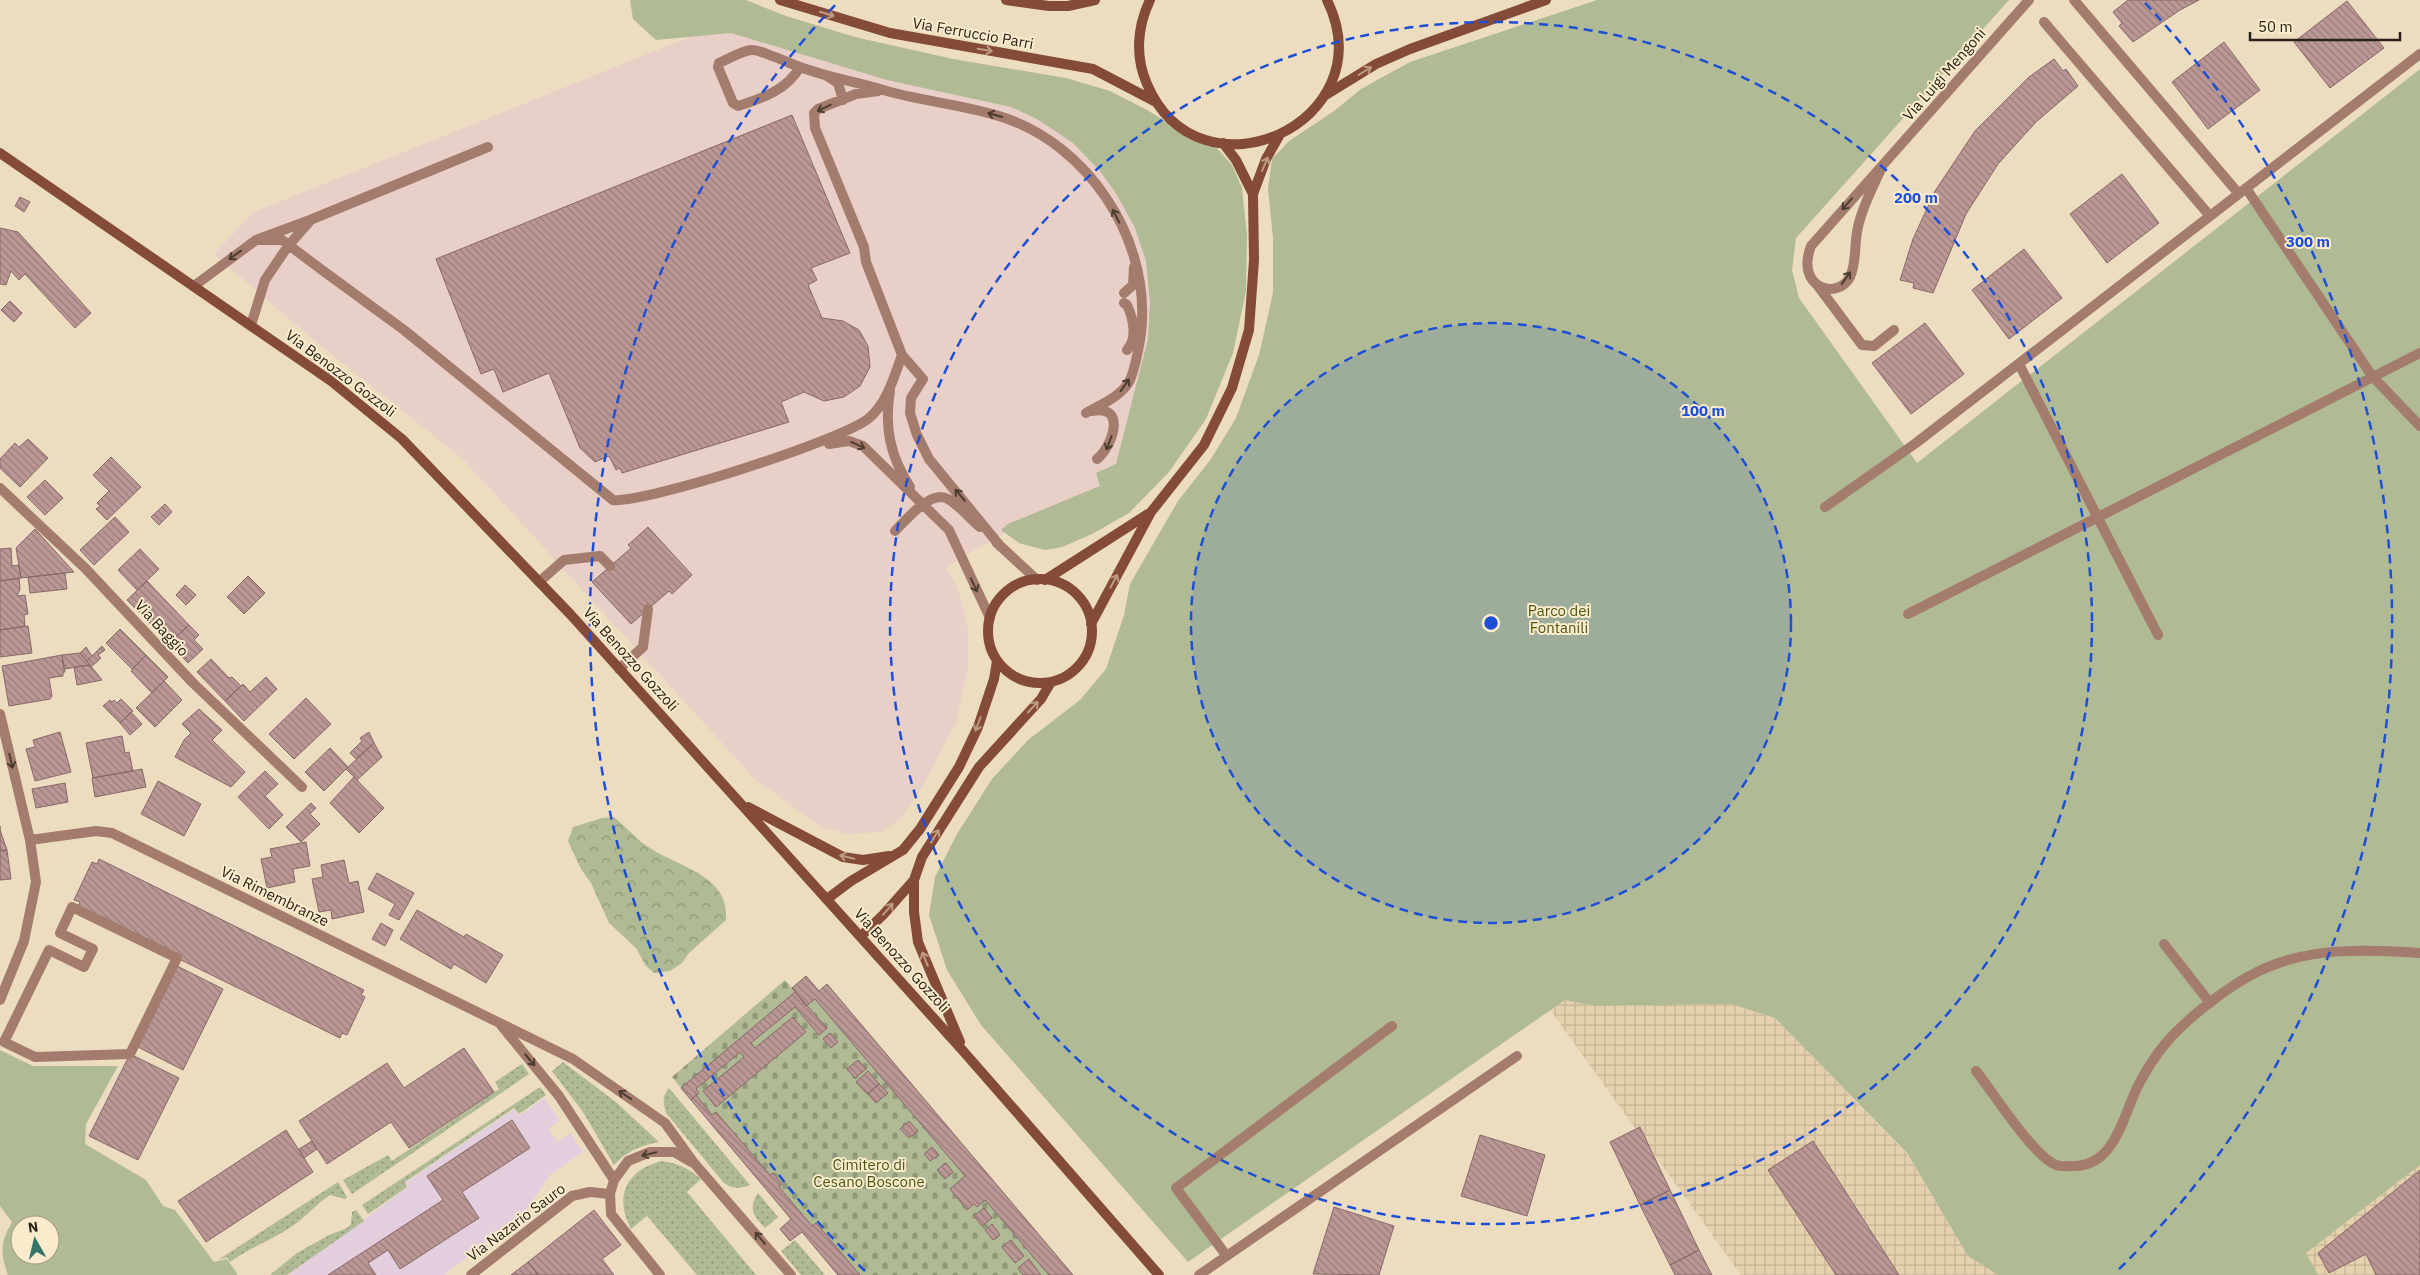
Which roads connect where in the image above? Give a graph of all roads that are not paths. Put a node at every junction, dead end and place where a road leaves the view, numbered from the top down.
1 (780, 0) edge
2 (1006, 0) edge
3 (1095, 0) edge
4 (1150, 0) edge
5 (1327, 0) edge
6 (1546, 0) edge
7 (2029, 0) edge
8 (2074, 0) edge
9 (2044, 22) dead end
10 (2420, 55) edge
11 (800, 67) junction
12 (824, 74) junction
13 (887, 91) junction
14 (1323, 97) junction
15 (843, 100) junction
16 (1157, 103) junction
17 (1279, 136) junction
18 (1223, 143) junction
19 (488, 147) dead end
20 (0, 152) edge
21 (1881, 169) junction
22 (2242, 191) junction
23 (1253, 194) junction
24 (2210, 216) junction
25 (310, 220) junction
26 (256, 240) junction
27 (288, 246) junction
28 (1135, 261) junction
29 (194, 286) junction
30 (1818, 286) junction
31 (251, 325) junction
32 (1894, 330) dead end
33 (1126, 350) dead end
34 (2420, 353) edge
35 (902, 355) junction
36 (2019, 364) junction
37 (2372, 376) junction
38 (890, 388) junction
39 (2420, 426) edge
40 (811, 447) junction
41 (1097, 460) dead end
42 (0, 488) edge
43 (924, 504) junction
44 (1825, 507) dead end
45 (1151, 512) junction
46 (2098, 517) junction
47 (895, 531) dead end
48 (1001, 547) junction
49 (610, 566) dead end
50 (1041, 580) junction
51 (539, 582) junction
52 (648, 609) dead end
53 (1908, 614) dead end
54 (990, 618) junction
55 (1091, 624) junction
56 (2158, 635) dead end
57 (997, 661) junction
58 (619, 669) junction
59 (1052, 682) junction
60 (0, 714) edge
61 (302, 787) dead end
62 (740, 803) junction
63 (30, 840) junction
64 (895, 856) junction
65 (914, 880) junction
66 (827, 899) junction
67 (861, 936) junction
68 (2164, 944) dead end
69 (2420, 953) edge
70 (0, 1000) edge
71 (2210, 1002) junction
72 (499, 1022) junction
73 (1392, 1026) dead end
74 (964, 1052) junction
75 (1517, 1056) dead end
76 (35, 1057) joint
77 (1976, 1071) dead end
78 (694, 1163) junction
79 (614, 1180) junction
80 (610, 1194) junction
81 (1226, 1255) junction
82 (471, 1275) edge
83 (660, 1275) edge
84 (791, 1275) edge
85 (1158, 1275) edge
86 (1199, 1275) edge

1 -> 16 street, Via Ferruccio Parri
2 - 3 street
4 - 16 street, Via Ferruccio Parri
5 - 14 street, Via Ferruccio Parri
14 -> 6 street, Via Ferruccio Parri
7 - 21 street, Via Luigi Mengoni
8 - 22 street
9 - 24 street
10 - 22 street
11 - 11 street
11 - 12 street
12 - 13 street
12 - 15 street
13 - 15 street
28 -> 13 street
14 - 17 street, Via Ferruccio Parri
15 -> 35 street
16 - 18 street, Via Ferruccio Parri
17 - 18 street, Via Ferruccio Parri
23 -> 17 street
18 - 23 street
19 - 25 street
20 - 29 street, Via Benozzo Gozzoli
21 -> 30 street, Via Luigi Mengoni
30 -> 21 street, Via Luigi Mengoni
22 - 24 street
22 - 37 street
23 - 45 street
24 - 36 street
25 - 26 street
25 - 27 street
26 - 27 street
26 -> 29 street
27 - 31 street
27 - 40 street
28 - 33 street
28 - 41 street
29 - 31 street, Via Benozzo Gozzoli
30 - 32 street
31 - 51 street, Via Benozzo Gozzoli
34 - 37 street
35 - 38 street
48 -> 35 street
36 - 44 street
36 - 46 street
37 - 39 street
37 - 46 street
38 - 40 street
38 - 43 street
40 -> 43 street
42 - 61 street, Via Baggio
43 - 47 street
43 - 48 street
43 -> 54 street
45 - 50 street
55 -> 45 street
46 - 53 street
46 - 56 street
48 - 50 street
49 - 51 street
50 - 54 street
50 - 55 street
51 - 58 street, Via Benozzo Gozzoli
52 - 58 street
54 - 57 street
55 - 59 street
57 - 59 street
57 -> 64 street
58 - 62 street, Via Benozzo Gozzoli
65 -> 59 street
60 -> 63 street
64 -> 62 street
62 - 66 street, Via Benozzo Gozzoli
63 - 70 street
63 - 72 street, Via Rimembranze
64 - 66 street
67 -> 65 street
74 -> 65 street
66 - 67 street, Via Benozzo Gozzoli
67 - 74 street, Via Benozzo Gozzoli
68 - 71 street
69 - 71 street
71 - 77 street
78 -> 72 street, Via Rimembranze
72 -> 79 street, Via Rimembranze
73 - 81 street
74 - 85 street, Via Benozzo Gozzoli
75 - 81 street
76 - 76 street
78 -> 79 street
84 -> 78 street, Via Rimembranze
79 - 80 street
80 - 82 street, Via Nazario Sauro
80 - 83 street
81 - 86 street

